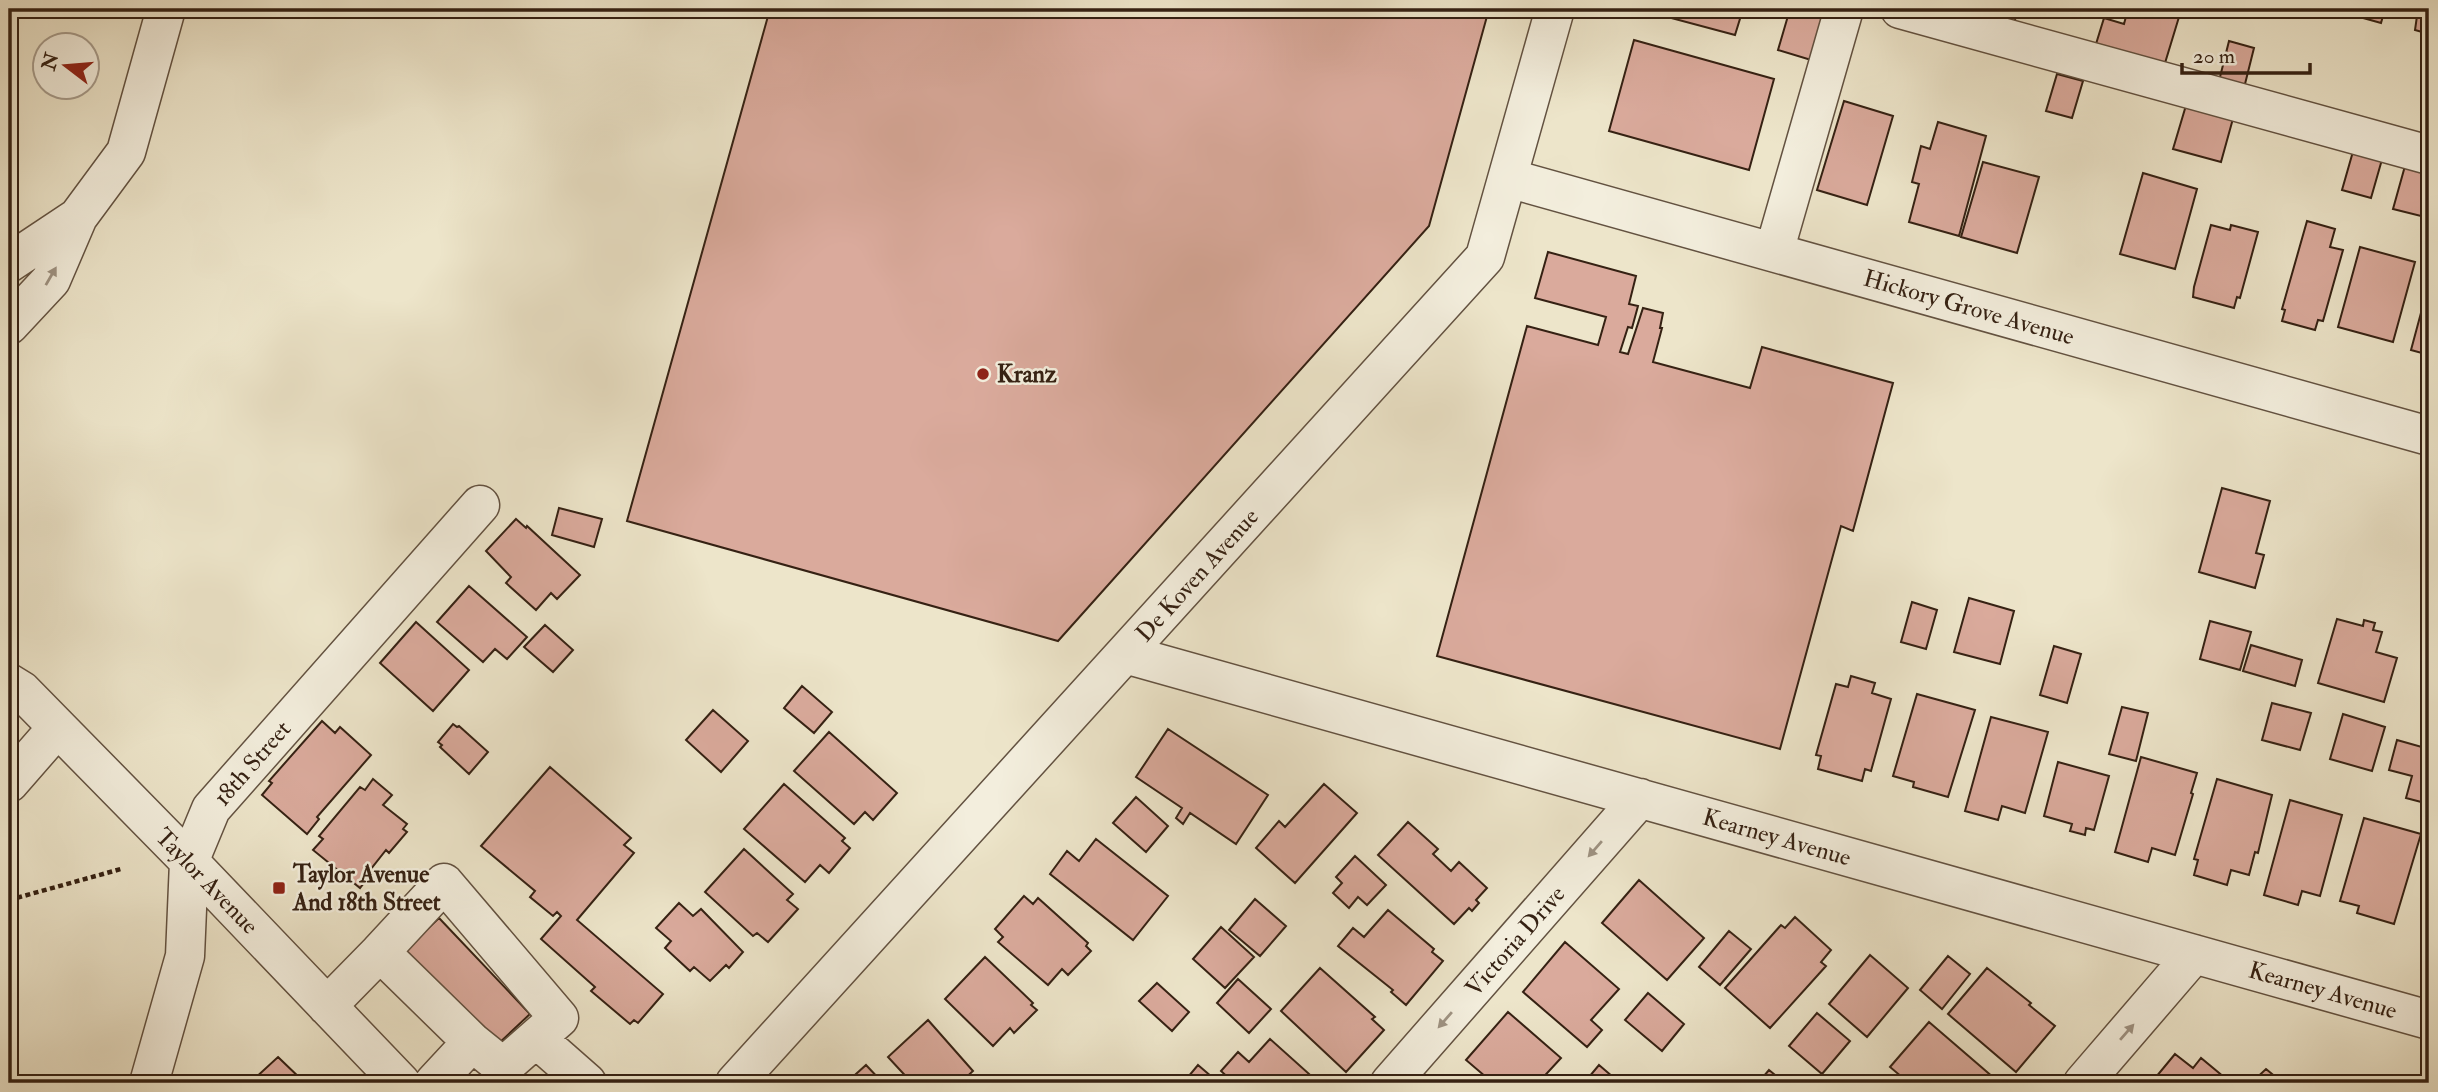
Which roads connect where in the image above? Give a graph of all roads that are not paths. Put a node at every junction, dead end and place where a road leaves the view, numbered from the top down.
1 (166, 9) edge
2 (1555, 9) edge
3 (1844, 9) edge
4 (1900, 9) edge
5 (2429, 155) edge
6 (1508, 178) junction
7 (78, 217) junction
8 (1774, 252) junction
9 (9, 263) edge
10 (9, 325) edge
11 (2429, 436) edge
12 (480, 505) dead end
13 (1125, 654) junction
14 (9, 683) edge
15 (57, 728) junction
16 (9, 783) edge
17 (1640, 798) junction
18 (189, 862) junction
19 (380, 952) junction
20 (2194, 954) junction
21 (327, 1006) junction
22 (2429, 1020) edge
23 (537, 1039) junction
24 (472, 1042) junction
25 (149, 1083) edge
26 (401, 1083) edge
27 (434, 1083) edge
28 (587, 1083) edge
29 (735, 1083) edge
30 (1390, 1083) edge
31 (2082, 1083) edge

1 - 7 street
2 - 6 street, De Koven Avenue
3 - 8 street
4 - 5 street
6 - 8 street, Hickory Grove Avenue
6 - 13 street, De Koven Avenue
7 - 9 street
10 -> 7 street
8 - 11 street, Hickory Grove Avenue
12 - 18 street, 18th Street
13 - 17 street, Kearney Avenue
13 - 29 street, De Koven Avenue
14 - 15 street, Taylor Avenue
15 - 16 street
15 - 18 street, Taylor Avenue
17 - 20 street, Kearney Avenue
17 -> 30 street, Victoria Drive
18 - 21 street, Taylor Avenue
18 - 25 street, 18th Street
19 - 21 street
19 - 23 street
19 - 24 street
20 - 22 street, Kearney Avenue
31 -> 20 street
21 - 26 street, Taylor Avenue
23 - 24 street
23 - 28 street
24 - 27 street

